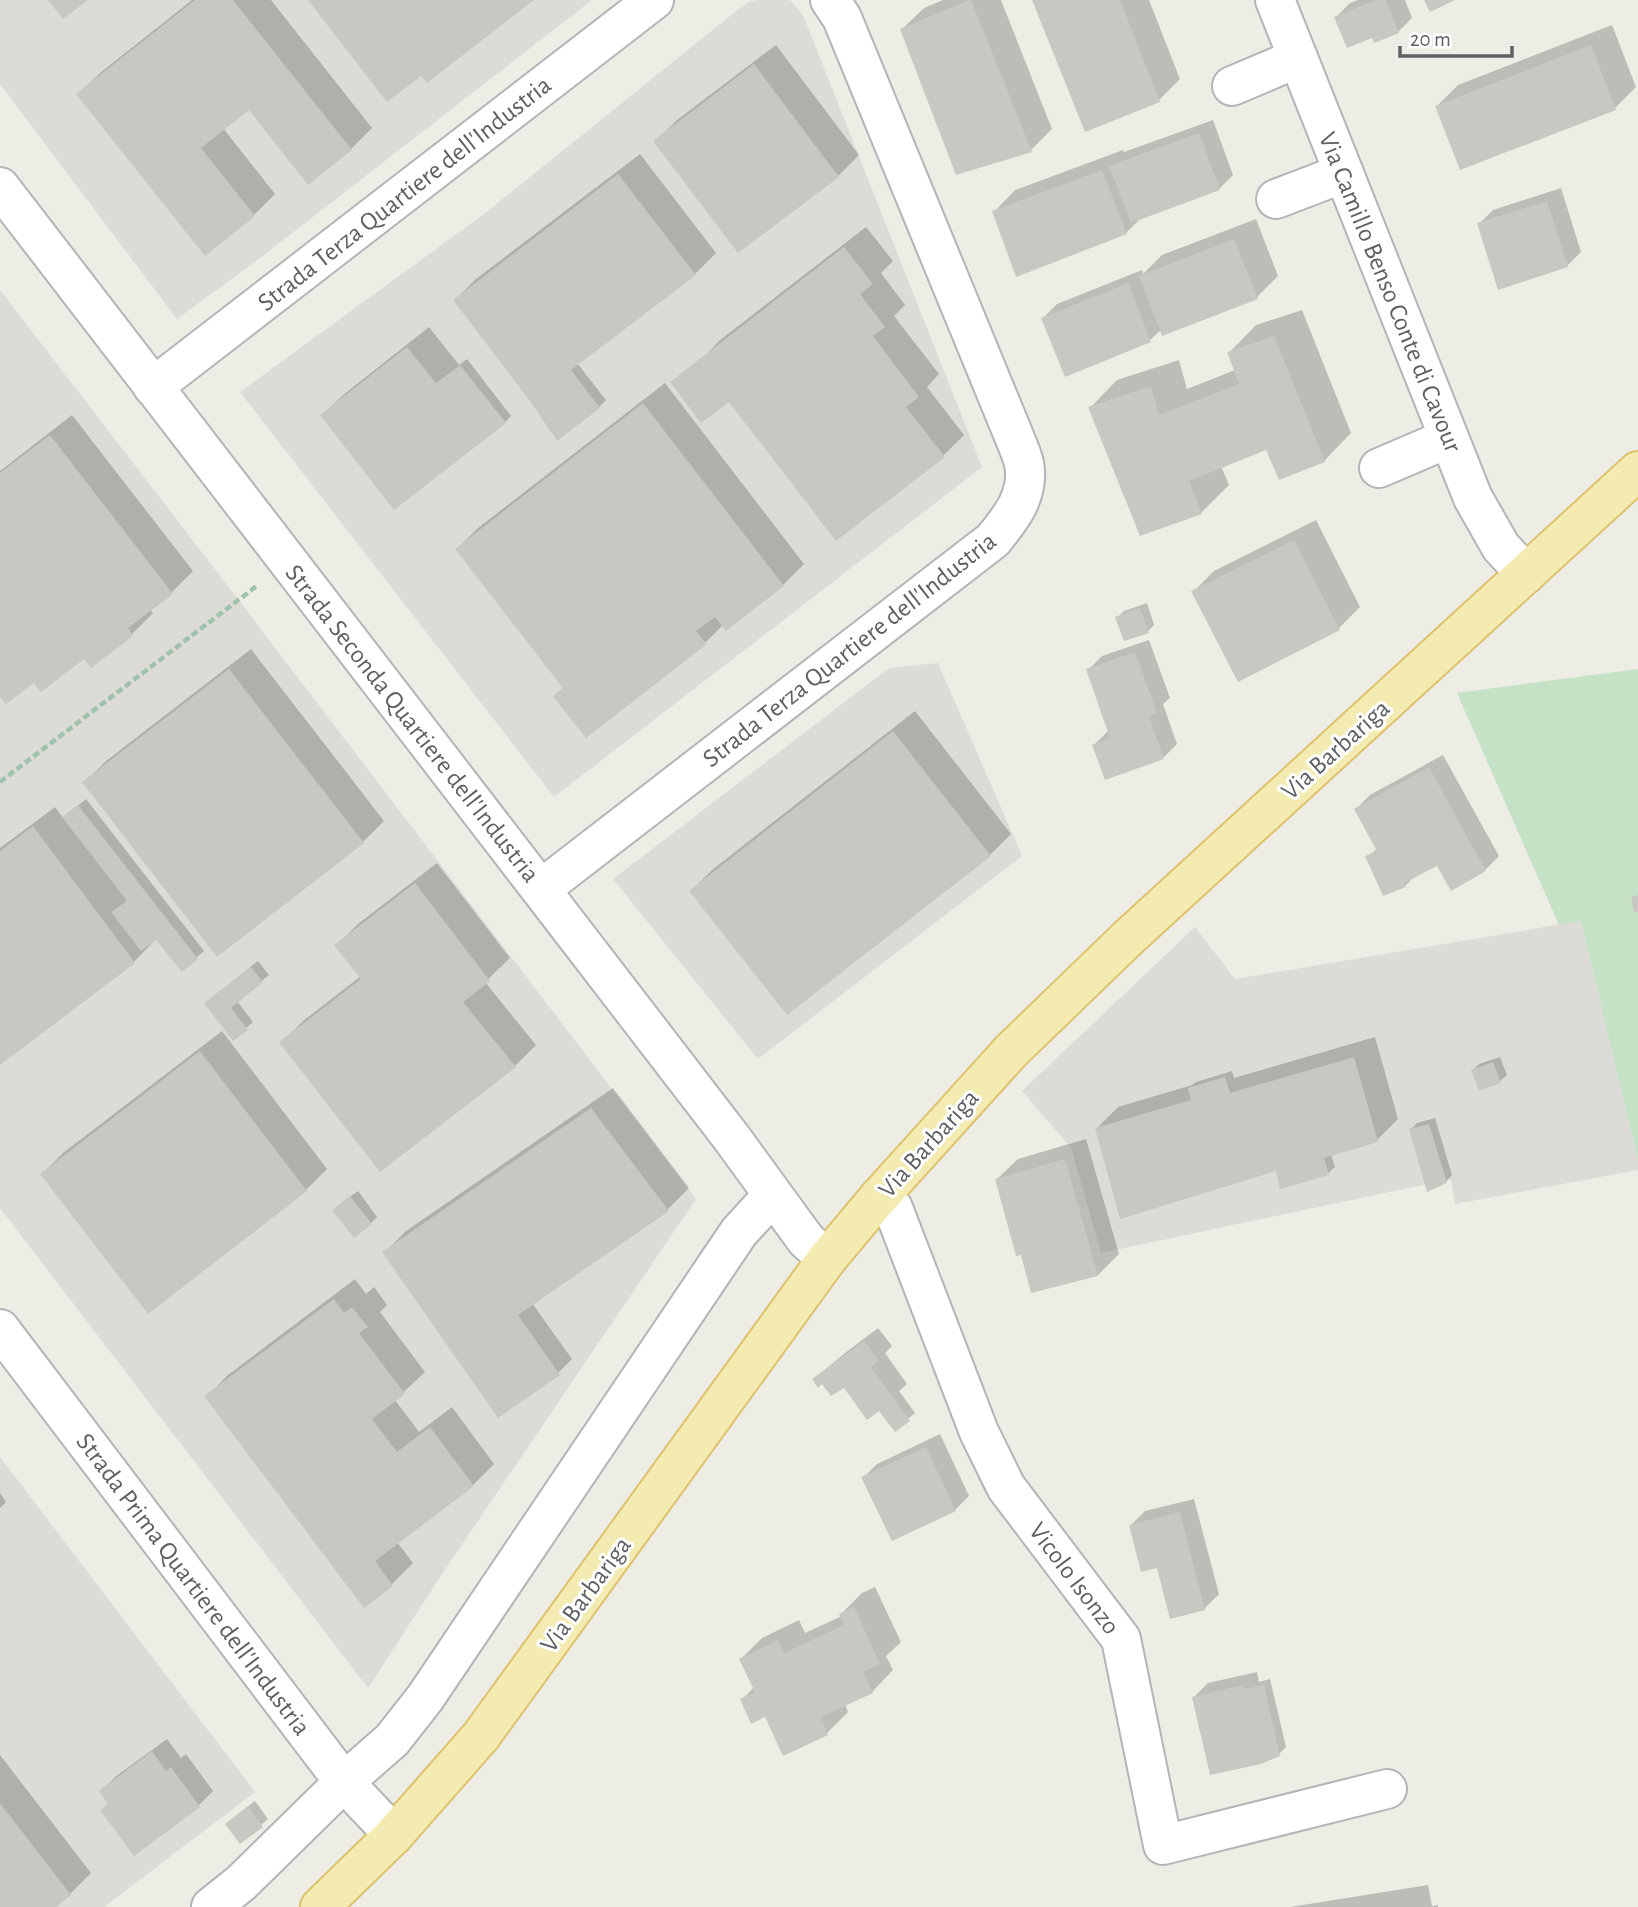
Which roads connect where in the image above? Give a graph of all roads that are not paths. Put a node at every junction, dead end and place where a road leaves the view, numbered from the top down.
1 (654, 0) edge
2 (830, 0) edge
3 (1275, 0) edge
4 (1298, 58) junction
5 (1233, 86) dead end
6 (1344, 173) junction
7 (0, 187) edge
8 (1276, 199) dead end
9 (153, 387) junction
10 (1449, 438) junction
11 (1379, 468) dead end
12 (1638, 471) edge
13 (1526, 575) junction
14 (541, 889) junction
15 (772, 1196) junction
16 (879, 1197) junction
17 (827, 1259) junction
18 (0, 1329) edge
19 (344, 1782) junction
20 (1387, 1789) dead end
21 (394, 1835) junction
22 (211, 1907) edge
23 (320, 1907) edge

1 - 9 street, Strada Terza Quartiere dell'Industria
2 - 14 street, Strada Terza Quartiere dell'Industria
3 - 4 street, Via Camillo Benso Conte di Cavour
4 - 5 street
4 - 6 street, Via Camillo Benso Conte di Cavour
6 - 8 street
6 - 10 street, Via Camillo Benso Conte di Cavour
7 - 9 street, Strada Seconda Quartiere dell'Industria
9 - 14 street, Strada Seconda Quartiere dell'Industria
10 - 11 street
10 - 13 street, Via Camillo Benso Conte di Cavour
12 - 13 main road, Via Barbariga
13 - 16 main road, Via Barbariga
14 - 15 street, Strada Seconda Quartiere dell'Industria
15 - 17 street, Strada Seconda Quartiere dell'Industria
15 - 19 street
16 - 17 main road, Via Barbariga
16 - 20 street, Vicolo Isonzo
17 - 21 main road, Via Barbariga
18 - 19 street, Strada Prima Quartiere dell'Industria
19 - 21 street, Strada Prima Quartiere dell'Industria
19 - 22 street
21 - 23 main road, Via Barbariga

